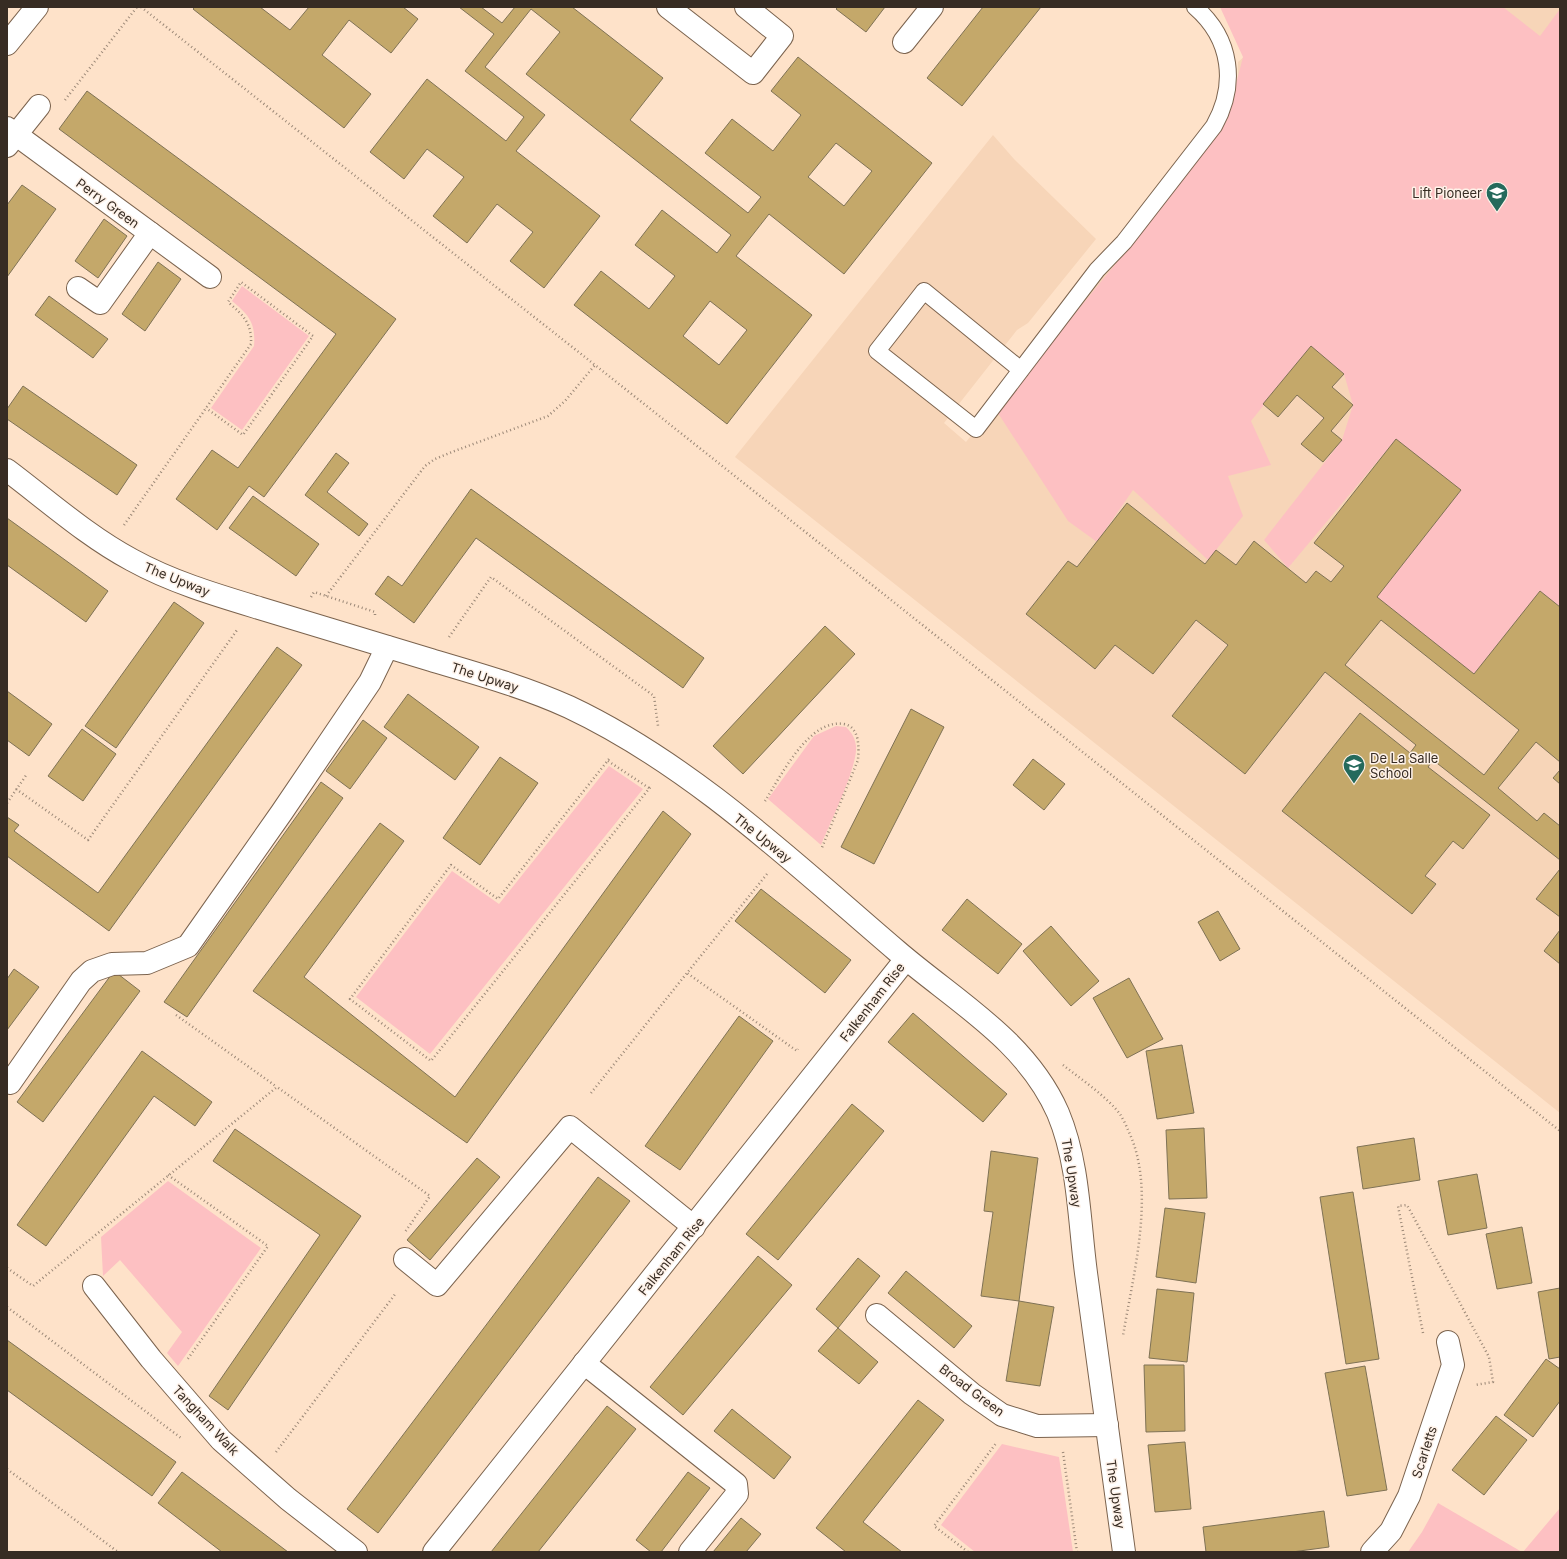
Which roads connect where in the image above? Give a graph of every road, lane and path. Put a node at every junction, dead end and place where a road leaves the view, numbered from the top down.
1 (37, 7) edge
2 (137, 7) edge
3 (141, 7) edge
4 (668, 7) edge
5 (746, 7) edge
6 (932, 7) edge
7 (1195, 7) edge
8 (904, 42) dead end
9 (7, 44) edge
10 (62, 104) dead end
11 (38, 106) dead end
12 (10, 136) edge
13 (150, 233) junction
14 (210, 277) dead end
15 (235, 278) dead end
16 (241, 282) junction
17 (78, 288) dead end
18 (595, 365) junction
19 (1021, 370) junction
20 (206, 408) junction
21 (7, 470) edge
22 (120, 532) dead end
23 (326, 596) junction
24 (311, 598) dead end
25 (376, 617) dead end
26 (240, 626) dead end
27 (446, 642) dead end
28 (387, 647) junction
29 (658, 730) dead end
30 (611, 755) dead end
31 (608, 761) junction
32 (27, 774) dead end
33 (654, 784) dead end
34 (649, 788) junction
35 (16, 789) junction
36 (765, 801) junction
37 (7, 802) edge
38 (760, 804) dead end
39 (771, 806) dead end
40 (819, 856) dead end
41 (768, 873) dead end
42 (906, 959) junction
43 (688, 973) junction
44 (176, 1015) dead end
45 (802, 1045) dead end
46 (1060, 1062) dead end
47 (10, 1083) dead end
48 (277, 1087) junction
49 (591, 1093) dead end
50 (1560, 1131) edge
51 (168, 1176) junction
52 (694, 1227) junction
53 (404, 1232) dead end
54 (405, 1259) dead end
55 (7, 1268) edge
56 (94, 1286) dead end
57 (396, 1293) dead end
58 (7, 1307) edge
59 (877, 1315) dead end
60 (1123, 1337) dead end
61 (1448, 1342) dead end
62 (584, 1363) junction
63 (184, 1365) dead end
64 (1106, 1425) junction
65 (999, 1440) dead end
66 (187, 1442) dead end
67 (1064, 1447) dead end
68 (273, 1456) dead end
69 (7, 1469) edge
70 (118, 1552) edge
71 (356, 1552) edge
72 (434, 1552) edge
73 (690, 1552) edge
74 (968, 1552) edge
75 (1077, 1552) edge
76 (1124, 1552) edge
77 (1372, 1552) edge

1 - 9 street
2 - 10 path
3 - 18 path
4 - 5 street
6 - 8 street
7 - 19 lane
11 - 12 street
12 - 13 street, Perry Green
13 - 14 street, Perry Green
13 - 17 street
15 - 16 path
16 - 20 path
16 - 20 path
18 - 23 path
18 - 50 path
19 - 19 lane
20 - 22 path
21 - 28 street, The Upway
23 - 24 path
23 - 25 path
26 - 35 path
27 - 29 path
28 - 42 street, The Upway
28 - 47 street
30 - 31 path
31 - 34 path
31 - 34 path
32 - 35 path
33 - 34 path
35 - 37 path
36 - 38 path
36 - 39 path
36 - 40 path
41 - 43 path
42 - 52 street, Falkenham Rise
42 - 64 street, The Upway
43 - 45 path
43 - 49 path
44 - 48 path
46 - 60 path
48 - 51 path
48 - 53 path
51 - 55 path
51 - 63 path
52 - 54 street
52 - 62 street, Falkenham Rise
56 - 71 street, Tangham Walk
57 - 68 path
58 - 66 path
59 - 64 street, Broad Green
61 - 77 street, Scarletts
62 - 72 street, Falkenham Rise
62 - 73 street
64 - 76 street, The Upway
65 - 74 path
67 - 75 path
69 - 70 path

